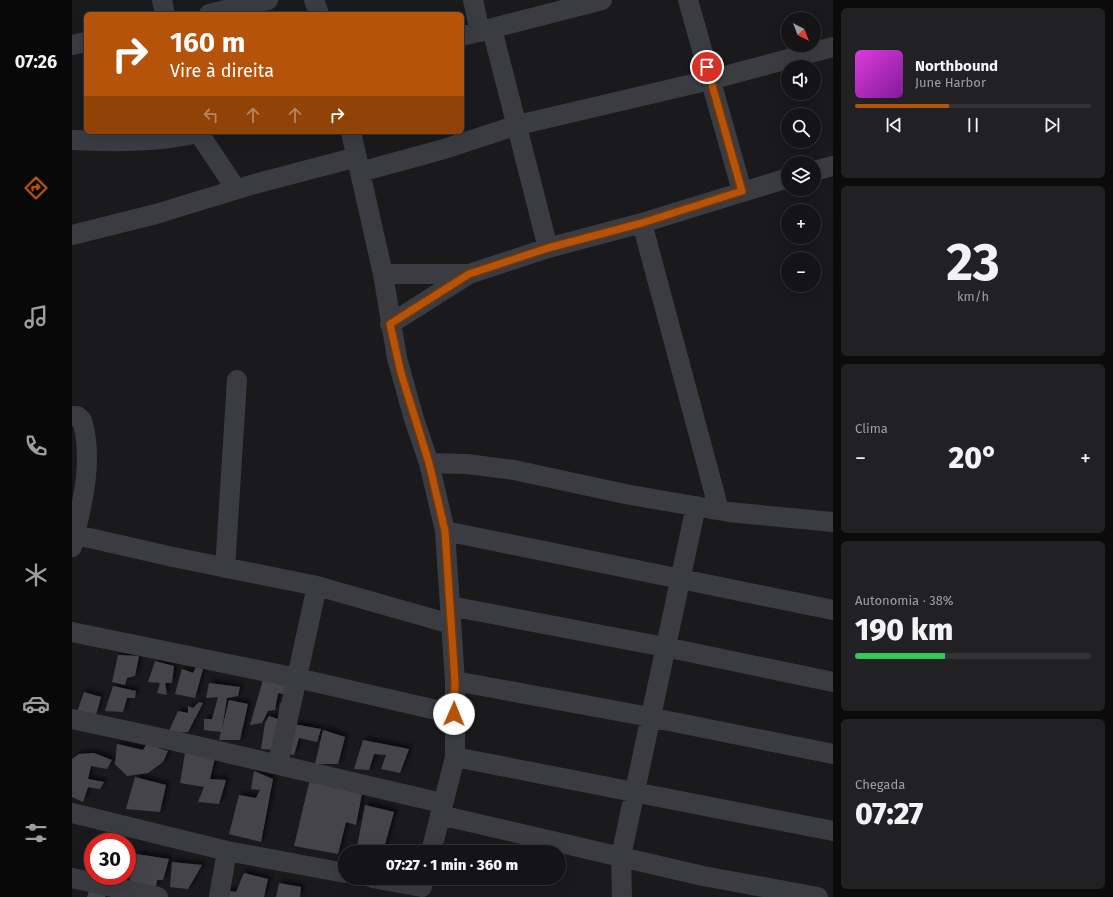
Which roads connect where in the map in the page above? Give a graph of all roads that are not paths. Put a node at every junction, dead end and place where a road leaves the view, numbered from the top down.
1 (162, 0) edge
2 (268, 0) edge
3 (314, 0) edge
4 (473, 0) edge
5 (602, 0) edge
6 (688, 0) edge
7 (164, 12) edge
8 (217, 12) edge
9 (317, 12) edge
10 (478, 32) edge
11 (84, 42) edge
12 (72, 45) edge
13 (833, 47) edge
14 (710, 80) junction
15 (518, 125) junction
16 (193, 134) edge
17 (200, 134) edge
18 (351, 134) edge
19 (72, 140) edge
20 (358, 165) junction
21 (833, 166) edge
22 (821, 169) edge
23 (781, 180) edge
24 (236, 189) junction
25 (742, 191) junction
26 (642, 223) junction
27 (72, 235) edge
28 (548, 248) junction
29 (383, 274) junction
30 (469, 274) junction
31 (390, 324) junction
32 (237, 380) dead end
33 (72, 416) edge
34 (429, 463) junction
35 (696, 506) junction
36 (719, 510) junction
37 (833, 522) edge
38 (445, 531) junction
39 (73, 539) edge
40 (225, 568) junction
41 (681, 580) junction
42 (317, 586) junction
43 (833, 610) edge
44 (451, 615) junction
45 (72, 632) edge
46 (665, 647) junction
47 (297, 678) junction
48 (455, 682) junction
49 (833, 682) edge
50 (454, 714) junction
51 (650, 717) junction
52 (72, 719) edge
53 (833, 754) edge
54 (455, 757) junction
55 (278, 764) junction
56 (634, 793) junction
57 (441, 809) junction
58 (72, 813) edge
59 (833, 831) edge
60 (433, 845) edge
61 (228, 850) junction
62 (621, 856) junction
63 (338, 872) edge
64 (72, 878) edge
65 (407, 885) edge
66 (422, 888) edge
67 (158, 897) edge
68 (218, 897) edge
69 (622, 897) edge
70 (818, 897) edge

1 - 7 street
2 - 8 street
3 - 9 street
4 - 10 street
5 - 10 street
6 - 14 street
10 - 15 street
11 - 12 street
13 - 14 street
14 - 15 street
14 - 25 street
15 - 20 street
15 - 28 street
16 - 19 street
17 - 24 street
18 - 20 street
20 - 24 street
20 - 29 street
21 - 22 street
23 - 25 street
24 - 27 street
25 - 26 street
26 - 28 street
26 - 36 street
28 - 30 street
29 - 30 street
29 - 31 street
30 - 31 street
31 - 34 street
32 - 40 street
33 - 39 street
34 - 35 street
34 - 38 street
35 - 36 street
35 - 41 street
36 - 37 street
38 - 41 street
38 - 44 street
39 - 40 street
40 - 42 street
41 - 43 street
41 - 46 street
42 - 44 street
42 - 47 street
44 - 46 street
44 - 48 street
45 - 47 street
46 - 49 street
46 - 51 street
47 - 50 street
47 - 55 street
48 - 50 street
48 - 51 street
50 - 54 street
51 - 53 street
51 - 56 street
52 - 55 street
54 - 56 street
54 - 57 street
55 - 57 street
56 - 59 street
56 - 62 street
57 - 60 street
57 - 62 street
58 - 61 street
61 - 63 street
61 - 68 street
62 - 69 street
62 - 70 street
64 - 67 street
65 - 66 street

